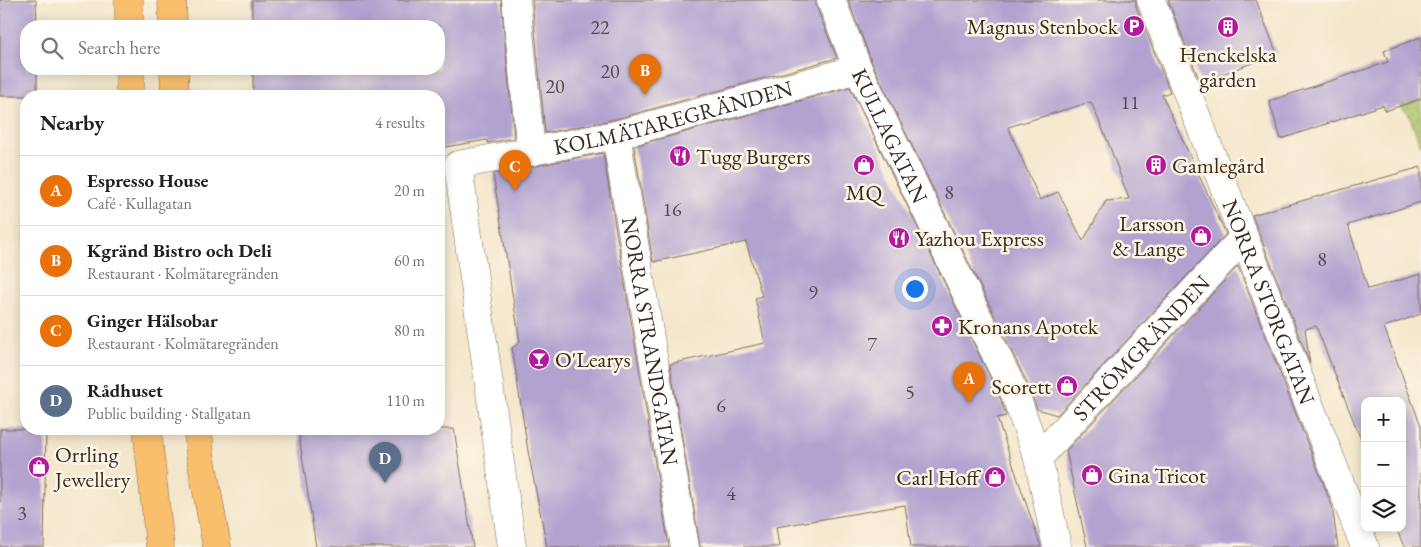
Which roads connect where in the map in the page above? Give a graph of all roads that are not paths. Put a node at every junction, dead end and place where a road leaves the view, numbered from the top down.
1 (130, 0) edge
2 (172, 0) edge
3 (516, 0) edge
4 (831, 0) edge
5 (1151, 0) edge
6 (130, 20) edge
7 (173, 20) edge
8 (858, 69) junction
9 (130, 75) edge
10 (174, 75) edge
11 (130, 90) edge
12 (175, 90) edge
13 (616, 136) junction
14 (531, 152) junction
15 (1244, 237) junction
16 (149, 435) edge
17 (198, 435) edge
18 (1038, 458) junction
19 (160, 547) edge
20 (217, 547) edge
21 (512, 547) edge
22 (685, 547) edge
23 (1057, 547) edge
24 (1365, 547) edge

1 - 6 main road
2 - 7 main road
3 - 14 street
4 - 8 street, KULLAGATAN
5 - 15 street, NORRA STORGATAN
8 - 13 street, KOLMÄTAREGRÄNDEN
8 - 18 street, KULLAGATAN
9 - 11 main road
10 - 12 main road
13 - 14 street, KOLMÄTAREGRÄNDEN
13 - 22 street, NORRA STRANDGATAN
14 - 21 street, KOLMÄTAREGRÄNDEN
15 - 18 street, STRÖMGRÄNDEN
15 - 24 street, NORRA STORGATAN
16 - 19 main road
17 - 20 main road
18 - 23 street, KULLAGATAN

